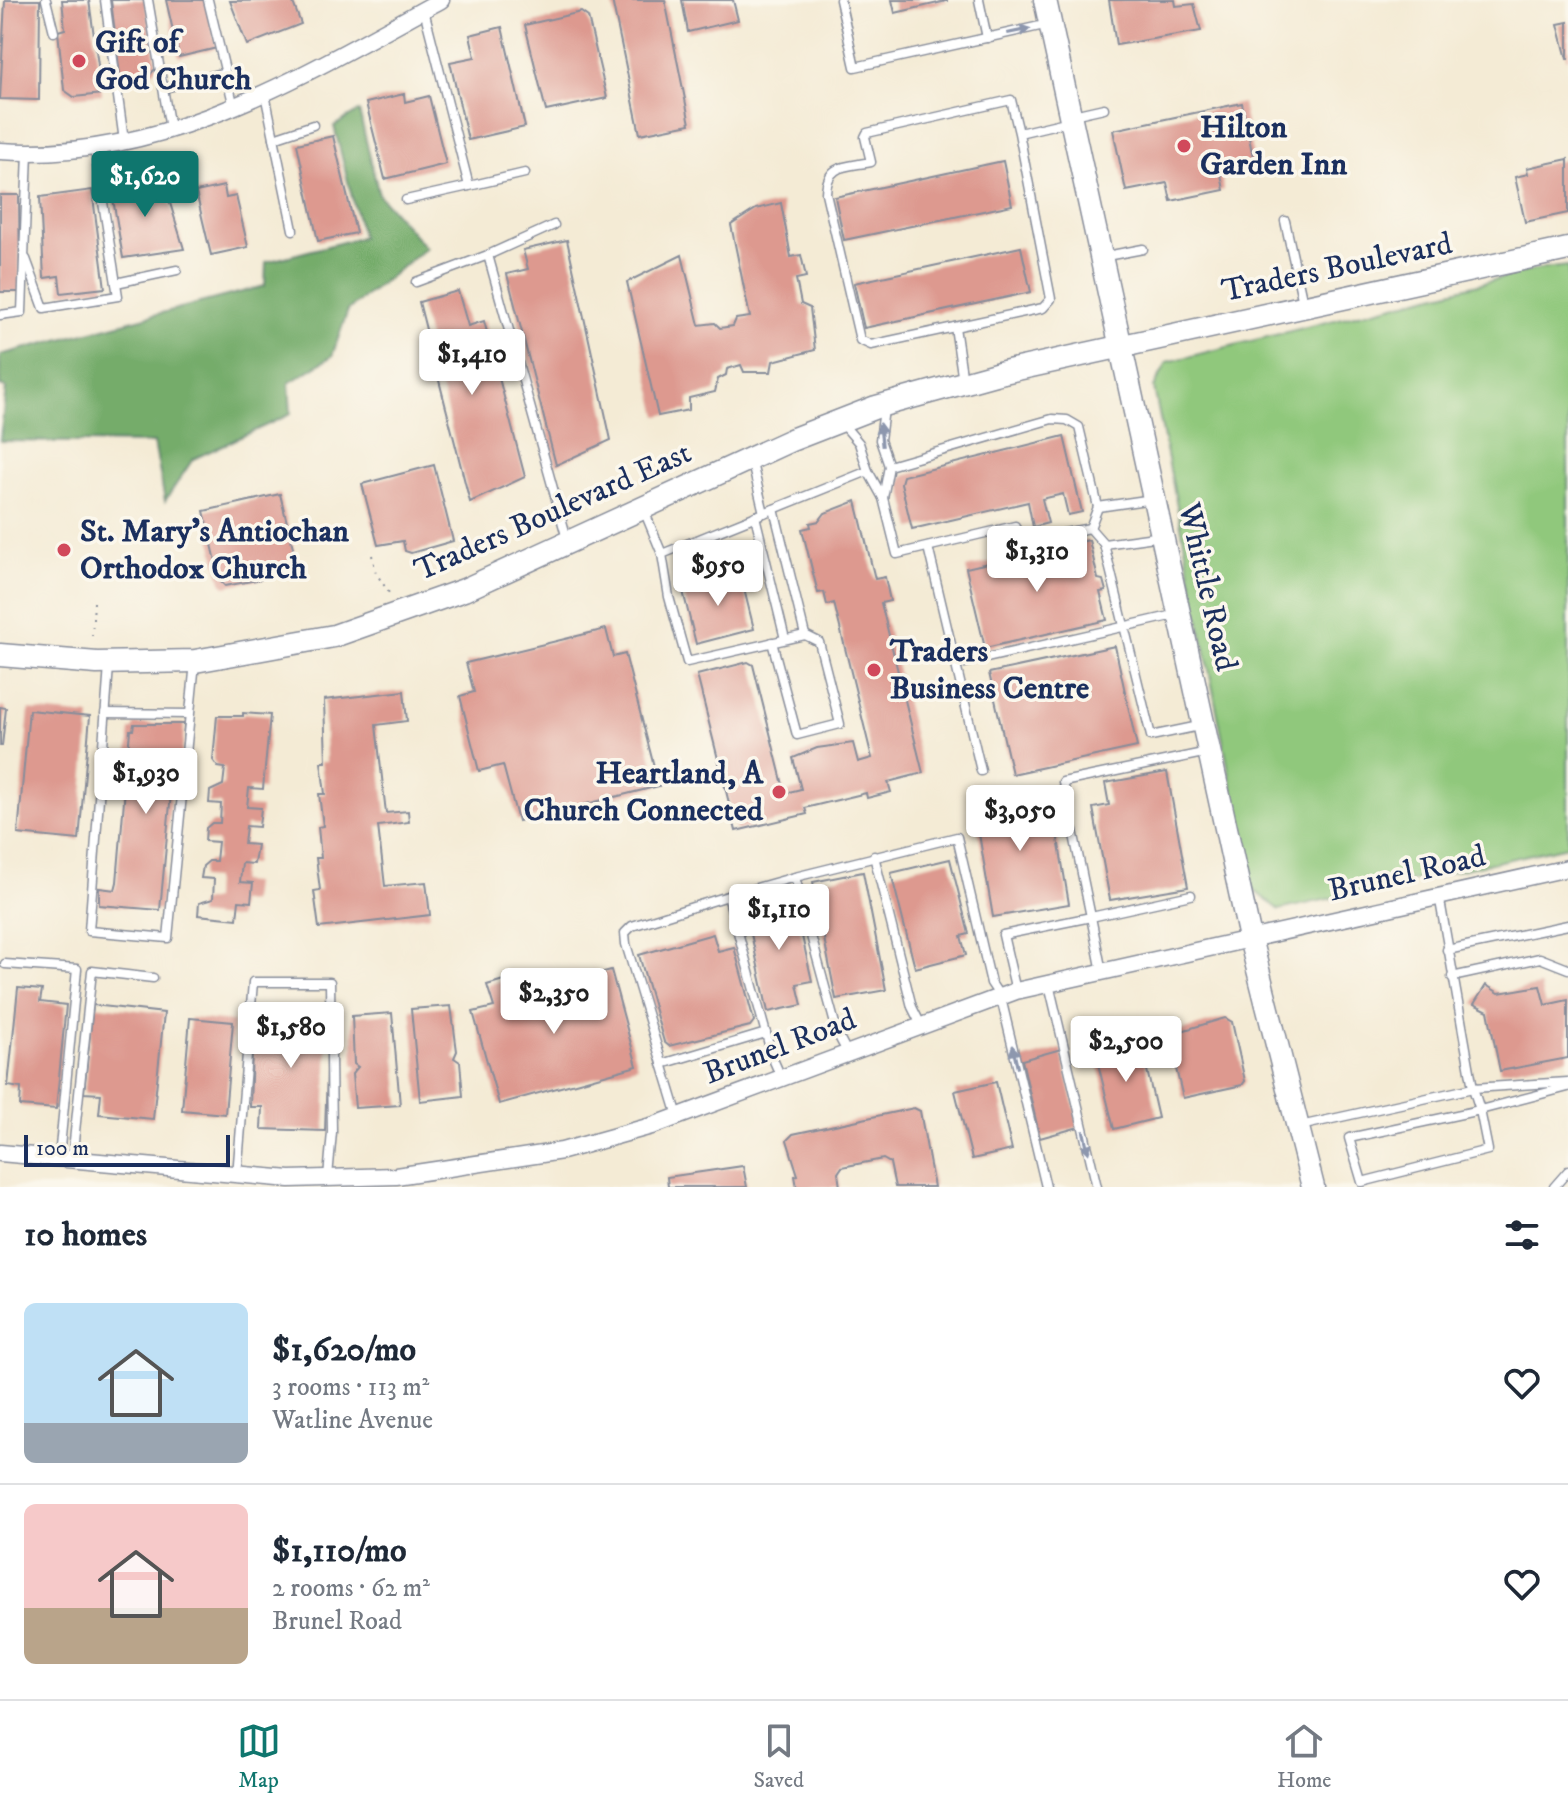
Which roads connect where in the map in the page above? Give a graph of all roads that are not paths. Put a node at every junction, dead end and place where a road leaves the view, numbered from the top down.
1 (46, 0) edge
2 (105, 0) edge
3 (148, 0) edge
4 (208, 0) edge
5 (441, 0) edge
6 (840, 0) edge
7 (979, 0) edge
8 (1045, 0) edge
9 (423, 9) junction
10 (1050, 24) junction
11 (54, 32) dead end
12 (987, 38) junction
13 (225, 72) junction
14 (165, 88) junction
15 (265, 94) junction
16 (235, 108) junction
17 (1104, 108) dead end
18 (1070, 118) junction
19 (313, 125) dead end
20 (170, 130) junction
21 (1019, 133) junction
22 (274, 138) junction
23 (124, 141) junction
24 (94, 145) junction
25 (0, 151) edge
26 (28, 152) junction
27 (525, 173) dead end
28 (469, 186) junction
29 (406, 200) dead end
30 (1285, 221) dead end
31 (554, 225) dead end
32 (293, 230) dead end
33 (1143, 249) dead end
34 (1568, 249) edge
35 (488, 255) junction
36 (1100, 257) junction
37 (26, 259) junction
38 (177, 270) dead end
39 (416, 282) dead end
40 (116, 283) junction
41 (1304, 308) junction
42 (0, 315) edge
43 (955, 327) junction
44 (1119, 348) junction
45 (963, 382) junction
46 (885, 404) junction
47 (840, 421) junction
48 (751, 458) junction
49 (889, 466) junction
50 (868, 471) junction
51 (883, 498) junction
52 (1154, 499) junction
53 (642, 507) junction
54 (1098, 507) junction
55 (774, 509) junction
56 (760, 514) junction
57 (1090, 528) junction
58 (1162, 536) junction
59 (568, 543) junction
60 (1104, 544) junction
61 (928, 547) junction
62 (662, 554) junction
63 (1180, 614) junction
64 (1125, 627) junction
65 (805, 635) junction
66 (785, 639) junction
67 (772, 642) junction
68 (0, 655) edge
69 (195, 661) junction
70 (109, 663) junction
71 (956, 665) junction
72 (105, 713) junction
73 (189, 714) junction
74 (1204, 724) junction
75 (1210, 752) junction
76 (981, 771) dead end
77 (874, 856) junction
78 (1568, 868) edge
79 (795, 877) junction
80 (1191, 895) dead end
81 (1439, 895) junction
82 (728, 896) junction
83 (1091, 917) junction
84 (1568, 925) edge
85 (1250, 938) junction
86 (1447, 950) junction
87 (5, 964) dead end
88 (1568, 969) edge
89 (1102, 972) junction
90 (1452, 977) junction
91 (153, 978) dead end
92 (1049, 984) junction
93 (1008, 994) junction
94 (921, 1025) junction
95 (766, 1033) junction
96 (847, 1052) junction
97 (662, 1064) junction
98 (781, 1077) junction
99 (1568, 1084) edge
100 (1473, 1088) junction
101 (1480, 1110) junction
102 (678, 1116) junction
103 (1296, 1127) junction
104 (0, 1153) edge
105 (65, 1160) junction
106 (149, 1168) junction
107 (1568, 1171) edge
108 (237, 1175) junction
109 (328, 1178) junction
110 (147, 1187) edge
111 (1046, 1187) edge
112 (1097, 1187) edge
113 (1313, 1187) edge
114 (1554, 1187) edge

1 - 11 lane
2 - 23 lane
3 - 14 lane
4 - 13 lane
5 - 9 street
6 - 12 lane
7 - 12 lane
8 - 10 street, Whittle Road
9 - 15 street
9 - 28 lane
12 -> 10 lane
10 - 18 street, Whittle Road
13 - 14 lane
13 - 16 lane
14 - 20 lane
15 - 16 street
15 - 22 lane
16 - 20 street
17 - 18 lane
18 - 21 lane
18 - 36 street, Whittle Road
19 - 22 lane
20 - 23 street
21 - 43 lane
21 - 43 lane
22 - 32 lane
23 - 24 street
24 - 26 street
24 - 40 lane
25 - 26 street
26 - 37 lane
27 - 28 lane
28 - 29 lane
30 - 41 lane
31 - 35 lane
33 - 36 lane
34 - 41 street, Traders Boulevard
35 - 39 lane
35 - 59 lane
36 - 44 street, Whittle Road
37 - 40 lane
37 - 42 lane
38 - 40 lane
41 - 44 street, Traders Boulevard
43 - 45 lane
44 - 45 street, Traders Boulevard East
44 - 52 street, Whittle Road
45 - 46 street, Traders Boulevard East
46 - 47 street, Traders Boulevard East
49 -> 46 lane
47 - 48 street, Traders Boulevard East
47 - 50 lane
48 - 53 street, Traders Boulevard East
48 - 56 lane
49 - 51 lane
49 - 54 lane
50 - 51 lane
50 - 55 lane
51 - 61 lane
52 - 54 lane
52 - 58 street, Whittle Road
53 - 59 street, Traders Boulevard East
53 - 62 lane
54 - 57 lane
55 - 56 lane
55 - 65 lane
56 - 62 lane
56 - 66 lane
57 - 60 lane
57 - 61 lane
58 - 60 lane
58 - 63 street, Whittle Road
59 - 69 street, Traders Boulevard East
60 - 64 lane
61 - 71 lane
62 - 67 lane
63 - 64 lane
63 - 74 street, Whittle Road
64 - 71 lane
64 - 74 lane
65 - 66 lane
65 - 67 lane
66 - 67 lane
68 - 70 street, Traders Boulevard East
69 - 70 street, Traders Boulevard East
69 - 73 lane
70 - 72 lane
71 - 76 lane
72 - 73 lane
72 - 73 lane
74 - 75 street, Whittle Road
75 - 83 lane
75 - 85 street, Whittle Road
77 - 79 lane
77 - 93 lane
77 - 94 lane
78 - 81 street, Brunel Road
79 - 82 lane
79 - 96 lane
80 - 83 lane
81 - 85 street, Brunel Road
81 - 86 lane
82 - 95 lane
82 - 97 lane
83 - 89 lane
83 - 93 lane
84 - 86 lane
85 - 89 street, Brunel Road
85 - 103 street, Whittle Road
86 - 90 lane
87 - 105 lane
88 - 90 lane
89 - 92 street, Brunel Road
90 - 100 lane
91 - 105 lane
92 - 93 street, Brunel Road
92 -> 112 lane
93 - 94 street, Brunel Road
111 -> 93 lane
94 - 96 street, Brunel Road
95 - 97 lane
95 - 98 lane
96 - 98 street, Brunel Road
97 - 102 lane
98 - 102 street, Brunel Road
99 - 100 lane
99 - 101 lane
100 - 101 lane
100 - 103 lane
101 - 101 lane
102 - 109 street, Brunel Road
103 - 113 street, Whittle Road
104 - 105 street, Brunel Road
105 - 106 street, Brunel Road
106 - 108 street, Brunel Road
106 - 110 street
107 - 114 lane
108 - 109 street, Brunel Road
108 - 109 lane

